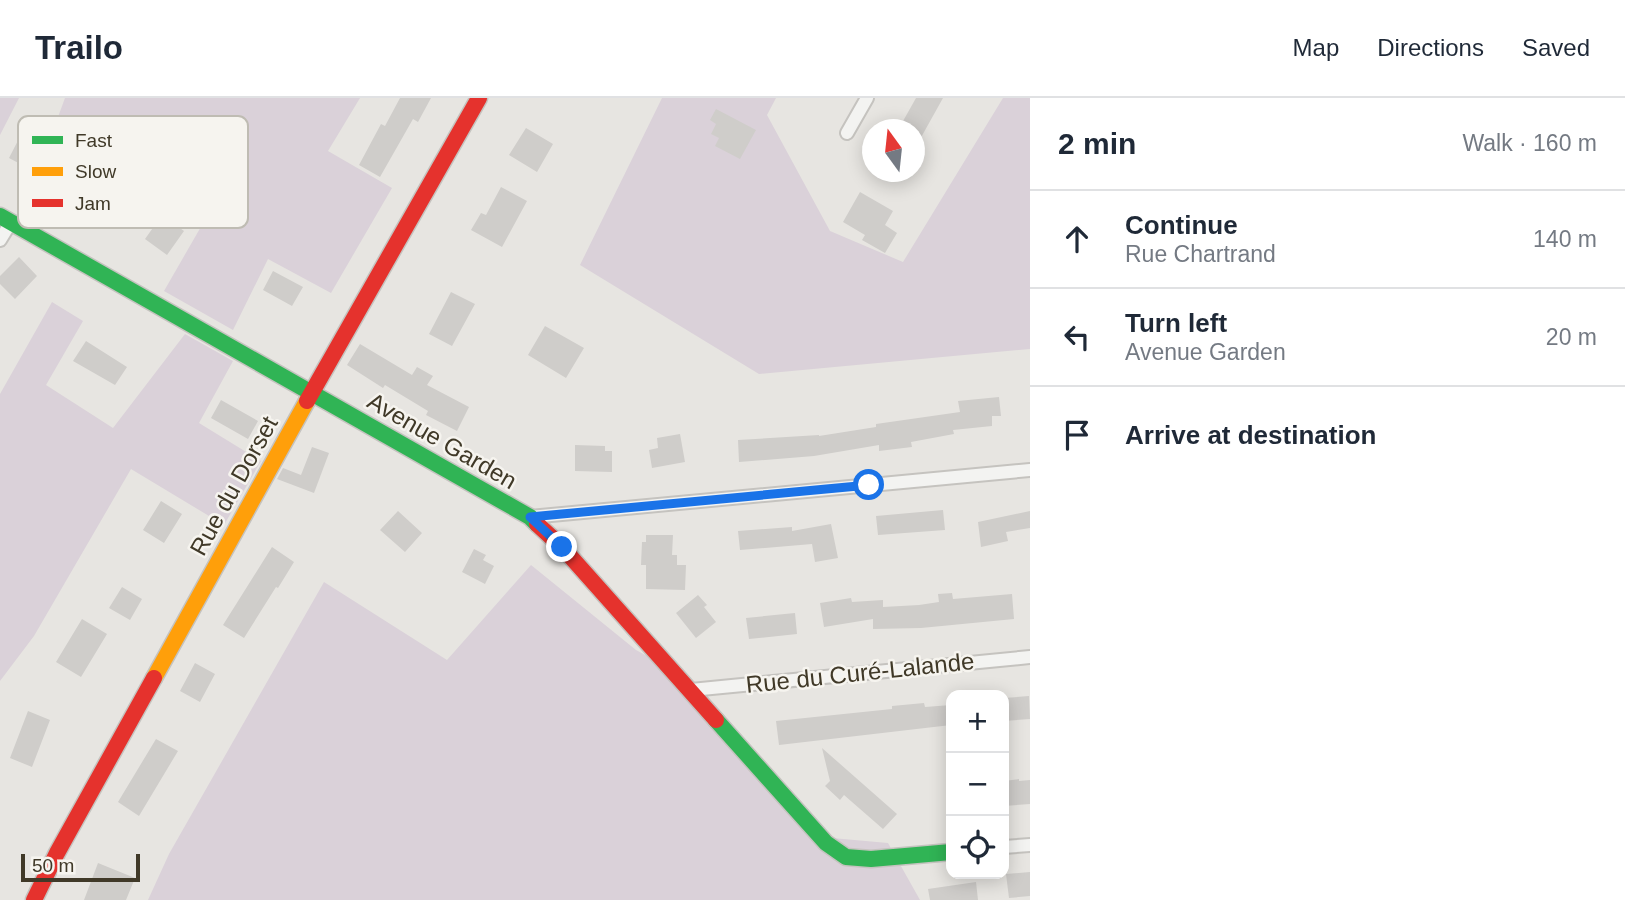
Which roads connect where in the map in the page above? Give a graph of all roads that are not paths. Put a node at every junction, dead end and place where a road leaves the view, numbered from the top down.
1 (479, 98) edge
2 (867, 98) edge
3 (847, 133) dead end
4 (6, 219) edge
5 (22, 228) edge
6 (0, 240) edge
7 (312, 392) junction
8 (1030, 470) edge
9 (530, 517) junction
10 (1030, 657) edge
11 (691, 690) junction
12 (1030, 845) edge
13 (1009, 847) edge
14 (946, 852) edge
15 (34, 900) edge

1 - 7 street, Rue du Dorset
2 - 3 street
4 - 6 street
5 - 7 street, Avenue Garden
7 - 9 street, Avenue Garden
7 - 15 street, Rue du Dorset
8 - 9 street
9 - 11 street, Avenue Garden
10 - 11 street, Rue du Curé-Lalande
11 - 14 street, Avenue Garden
12 - 13 street

